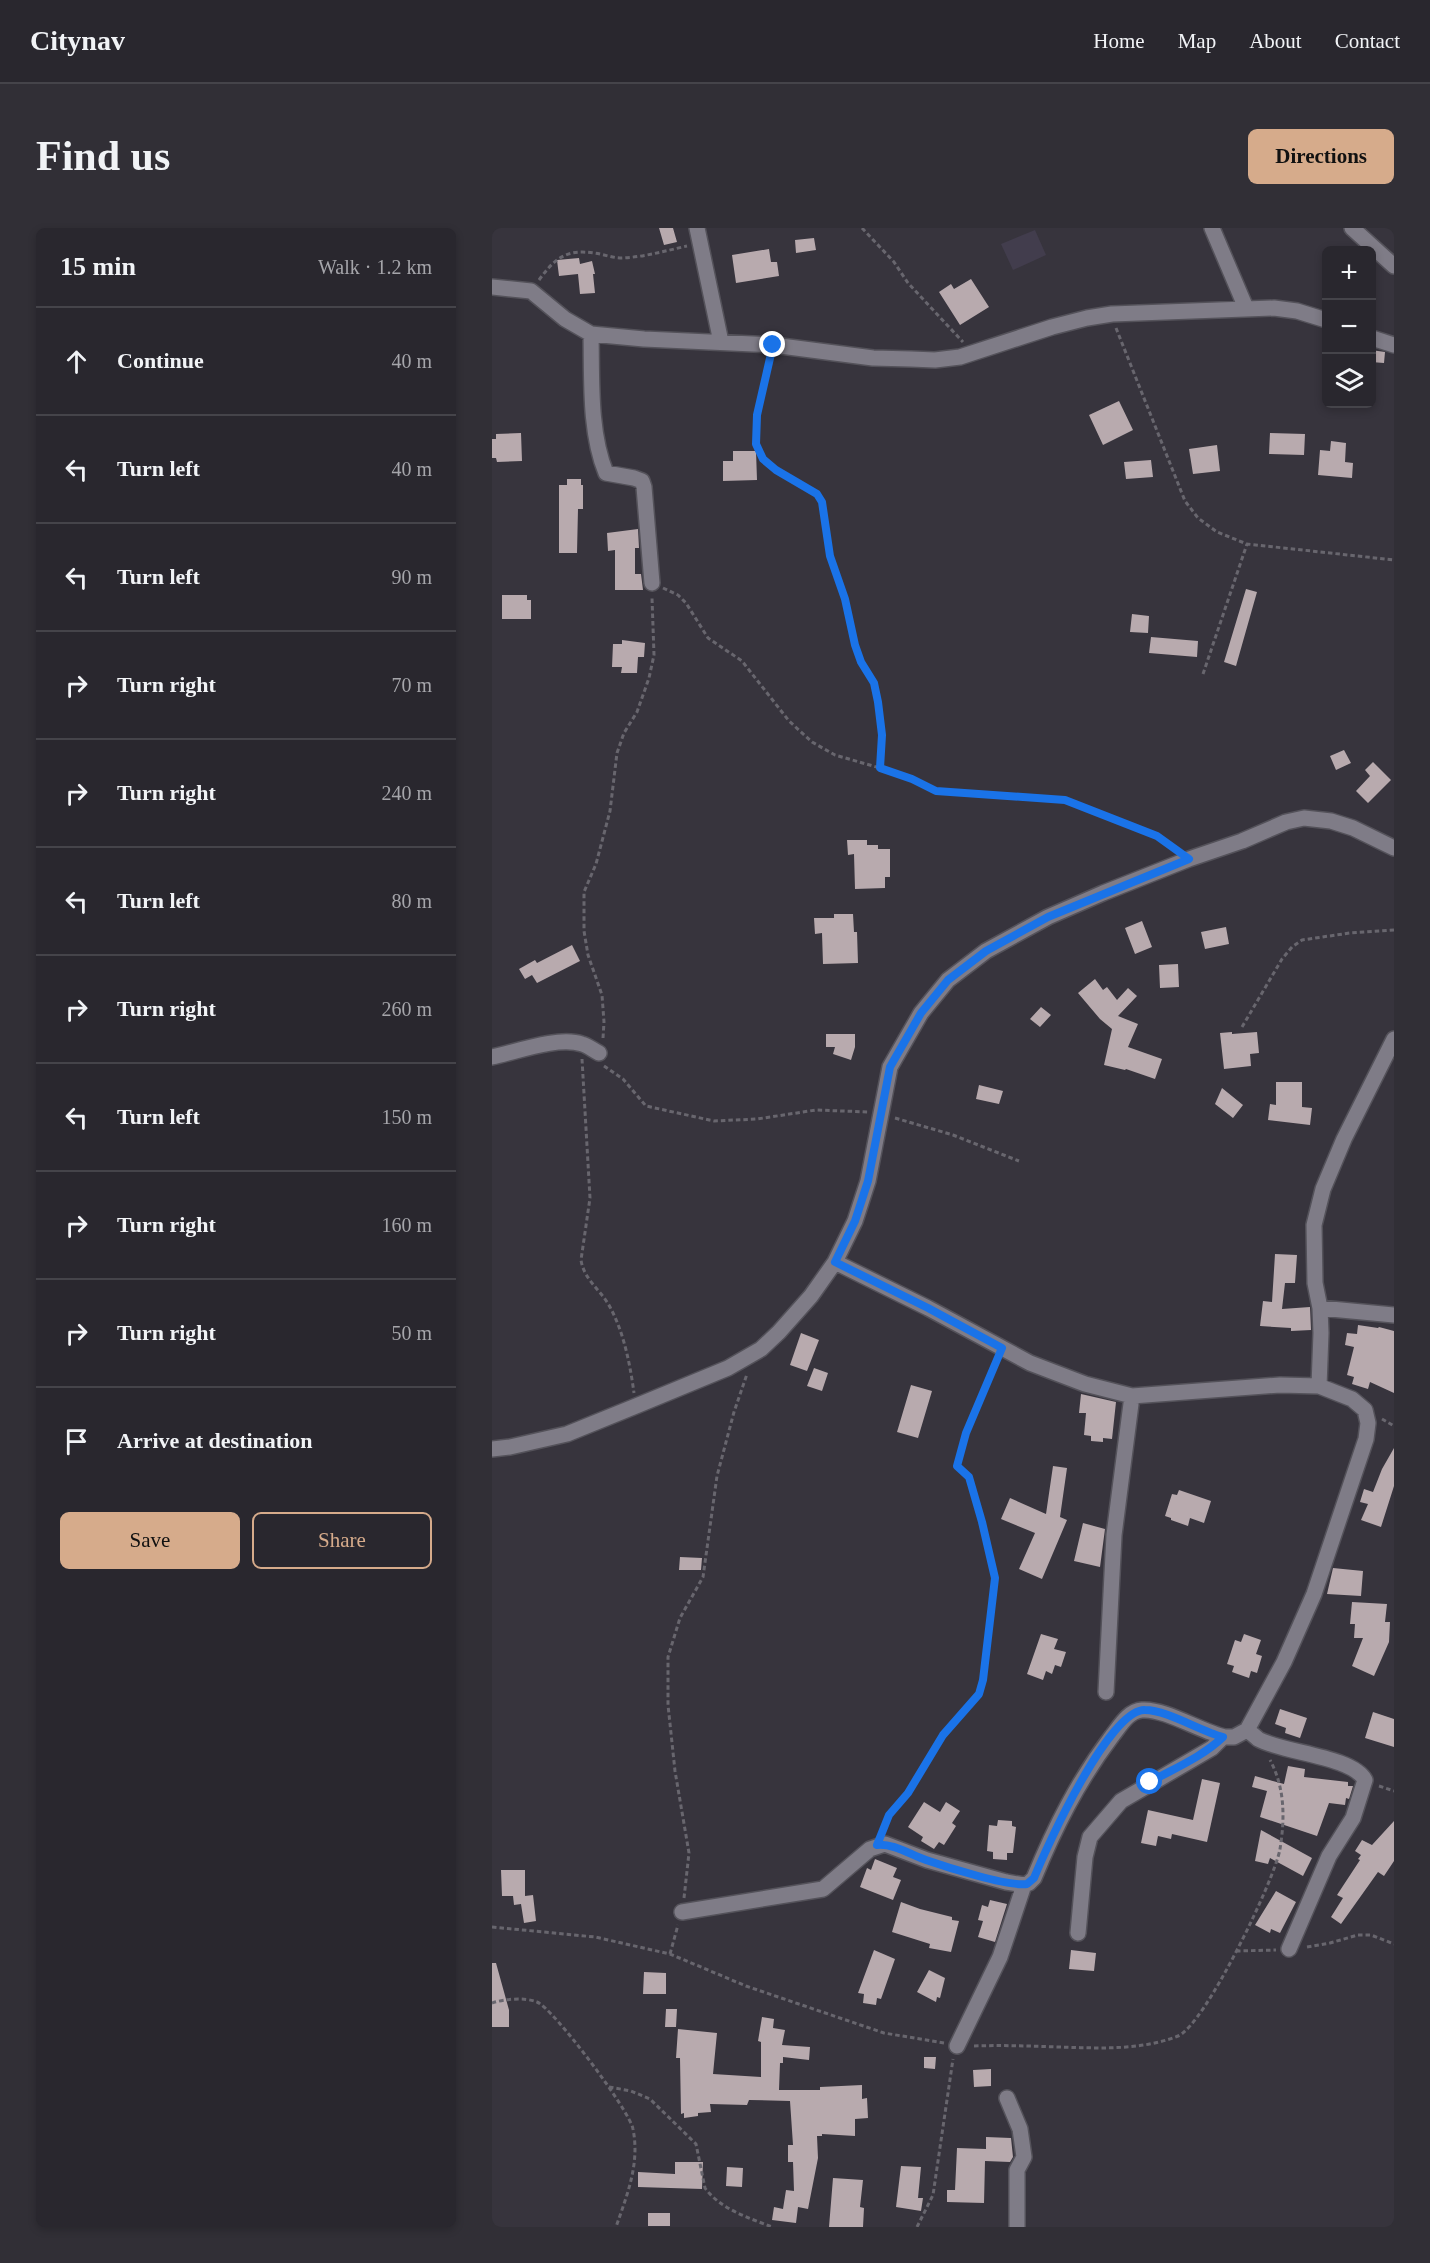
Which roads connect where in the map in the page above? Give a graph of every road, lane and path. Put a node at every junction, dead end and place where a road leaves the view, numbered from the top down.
1 (862, 228) edge
2 (1212, 228) edge
3 (1352, 228) edge
4 (699, 235) edge
5 (1394, 266) edge
6 (492, 287) edge
7 (531, 291) junction
8 (1246, 308) junction
9 (1112, 314) junction
10 (1322, 319) edge
11 (591, 334) junction
12 (1376, 340) edge
13 (721, 342) junction
14 (773, 345) junction
15 (1394, 345) edge
16 (976, 353) junction
17 (1247, 544) junction
18 (1394, 560) edge
19 (652, 583) junction
20 (1203, 674) dead end
21 (880, 768) junction
22 (1394, 848) edge
23 (1189, 859) junction
24 (1394, 930) edge
25 (1242, 1027) dead end
26 (1394, 1039) edge
27 (581, 1043) junction
28 (599, 1053) junction
29 (492, 1057) edge
30 (880, 1113) junction
31 (1019, 1161) dead end
32 (835, 1262) junction
33 (1320, 1308) junction
34 (1394, 1316) edge
35 (1002, 1348) junction
36 (761, 1349) junction
37 (1319, 1386) junction
38 (1132, 1396) junction
39 (636, 1407) junction
40 (492, 1449) edge
41 (1106, 1692) dead end
42 (1253, 1735) junction
43 (1223, 1737) junction
44 (877, 1845) junction
45 (1024, 1885) junction
46 (682, 1912) junction
47 (492, 1928) edge
48 (1078, 1933) dead end
49 (1394, 1944) edge
50 (1289, 1949) junction
51 (1236, 1951) junction
52 (670, 1954) junction
53 (492, 2003) edge
54 (957, 2046) junction
55 (609, 2087) junction
56 (1007, 2098) dead end
57 (616, 2227) edge
58 (772, 2227) edge
59 (918, 2227) edge
60 (1017, 2227) edge

1 - 16 path
2 - 8 street
3 - 5 street
4 - 7 path
4 - 13 street
6 - 7 street
7 - 11 street
8 - 9 street
8 - 10 street
9 - 16 street
9 - 17 path
11 - 13 street
11 - 19 street
12 - 15 street
13 - 14 street
14 - 16 street
14 - 21 path
17 - 18 path
17 - 20 path
19 - 21 path
19 - 28 path
21 - 23 path
22 - 23 street
23 - 30 street
24 - 25 path
26 - 33 street
27 - 28 street
27 - 29 street
27 - 39 path
28 - 30 path
30 - 31 path
30 - 32 street
32 - 35 street
32 - 36 street
33 - 34 street
33 - 37 street
35 - 38 street
35 - 44 path
36 - 39 street
36 - 46 path
37 - 38 street
37 - 42 street
38 - 41 street
39 - 40 street
42 - 43 street
42 - 50 street
42 - 51 path
43 - 45 street
43 - 48 street
44 - 45 street
44 - 46 street
45 - 54 street
46 - 52 path
47 - 52 path
49 - 50 path
50 - 51 path
51 - 54 path
52 - 54 path
53 - 55 path
54 - 59 path
55 - 57 path
55 - 58 path
56 - 60 street

